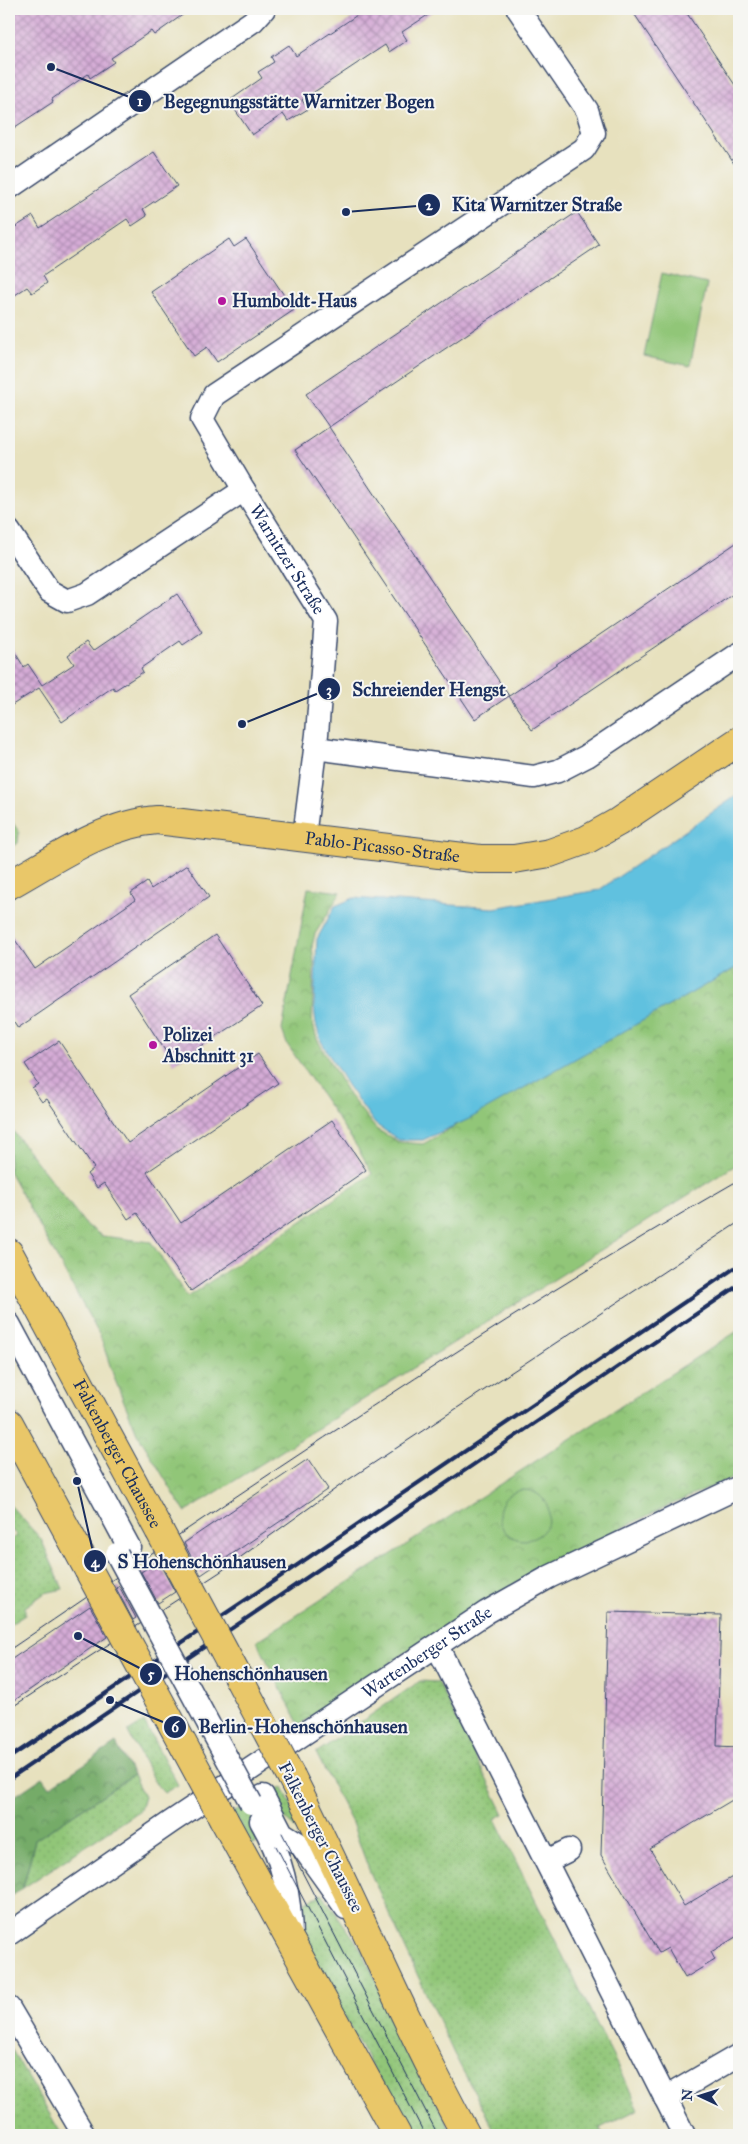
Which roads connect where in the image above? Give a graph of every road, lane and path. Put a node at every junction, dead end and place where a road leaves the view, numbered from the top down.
1 (264, 9) edge
2 (518, 9) edge
3 (9, 188) edge
4 (244, 490) junction
5 (9, 532) edge
6 (739, 654) edge
7 (739, 741) edge
8 (315, 748) junction
9 (304, 837) junction
10 (9, 885) edge
11 (9, 1253) edge
12 (9, 1324) edge
13 (9, 1356) edge
14 (9, 1423) edge
15 (739, 1488) edge
16 (123, 1550) junction
17 (437, 1646) junction
18 (257, 1800) junction
19 (568, 1850) dead end
20 (547, 1861) junction
21 (9, 1934) edge
22 (291, 1940) junction
23 (379, 1956) junction
24 (9, 2008) edge
25 (739, 2055) edge
26 (665, 2098) junction
27 (84, 2135) edge
28 (397, 2135) edge
29 (466, 2135) edge
30 (684, 2135) edge

1 - 3 street
2 - 4 street, Warnitzer Straße
4 - 5 street, Warnitzer Straße
4 - 8 street, Warnitzer Straße
6 - 8 street
7 - 9 main road, Pablo-Picasso-Straße
8 - 9 street, Warnitzer Straße
9 - 10 main road, Pablo-Picasso-Straße
11 - 23 main road, Falkenberger Chaussee, bridge
12 - 16 street
13 - 16 street
14 - 22 main road, bridge
15 - 17 street, Wartenberger Straße
16 - 18 street
17 - 20 street
17 - 21 street, Wartenberger Straße
18 - 22 street
18 - 23 street
19 - 20 street
20 - 26 street
22 - 28 main road
23 - 29 main road, Falkenberger Chaussee
24 - 27 street
25 - 26 street
26 - 30 street

